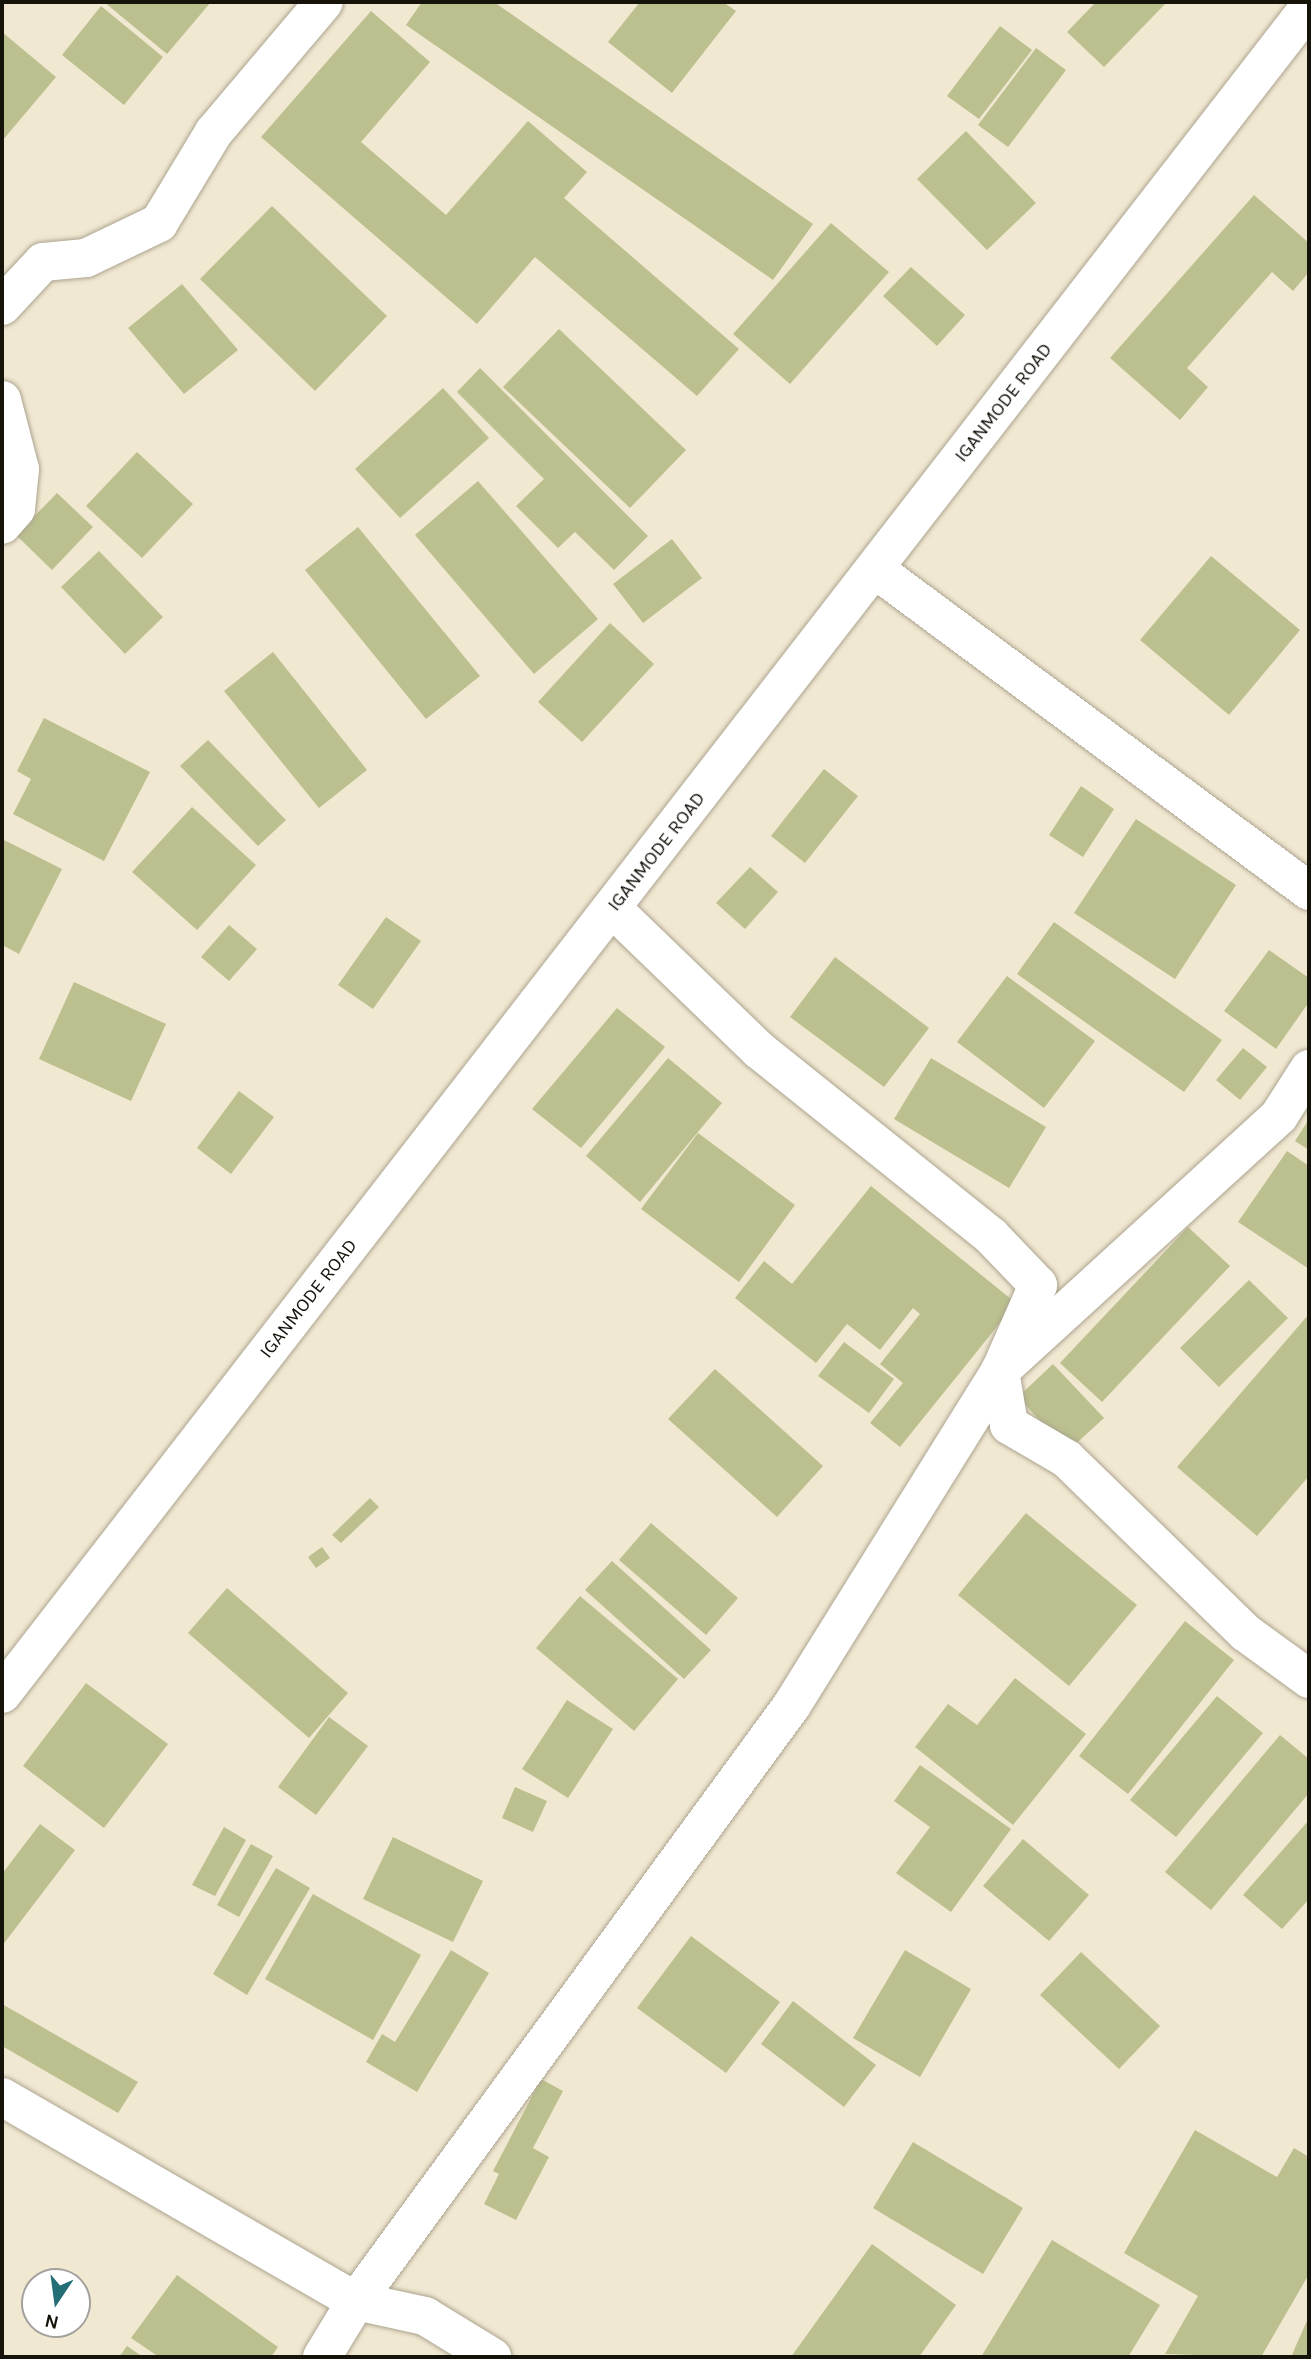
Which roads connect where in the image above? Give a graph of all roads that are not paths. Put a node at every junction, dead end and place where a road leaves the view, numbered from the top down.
1 (324, 2) edge
2 (1309, 7) edge
3 (2, 306) edge
4 (2, 400) edge
5 (2, 525) edge
6 (876, 570) junction
7 (1309, 891) edge
8 (613, 909) junction
9 (1309, 1069) edge
10 (1000, 1371) junction
11 (1309, 1679) edge
12 (2, 1694) edge
13 (2, 2096) edge
14 (356, 2301) junction
15 (322, 2357) edge
16 (492, 2357) edge

1 - 3 street
2 - 6 street, IGANMODE ROAD
4 - 5 street
6 - 7 street
6 - 8 street, IGANMODE ROAD
8 - 10 street
8 - 12 street, IGANMODE ROAD
9 - 10 street
10 - 11 street
10 - 14 street
13 - 14 street
14 - 15 street
14 - 16 street

